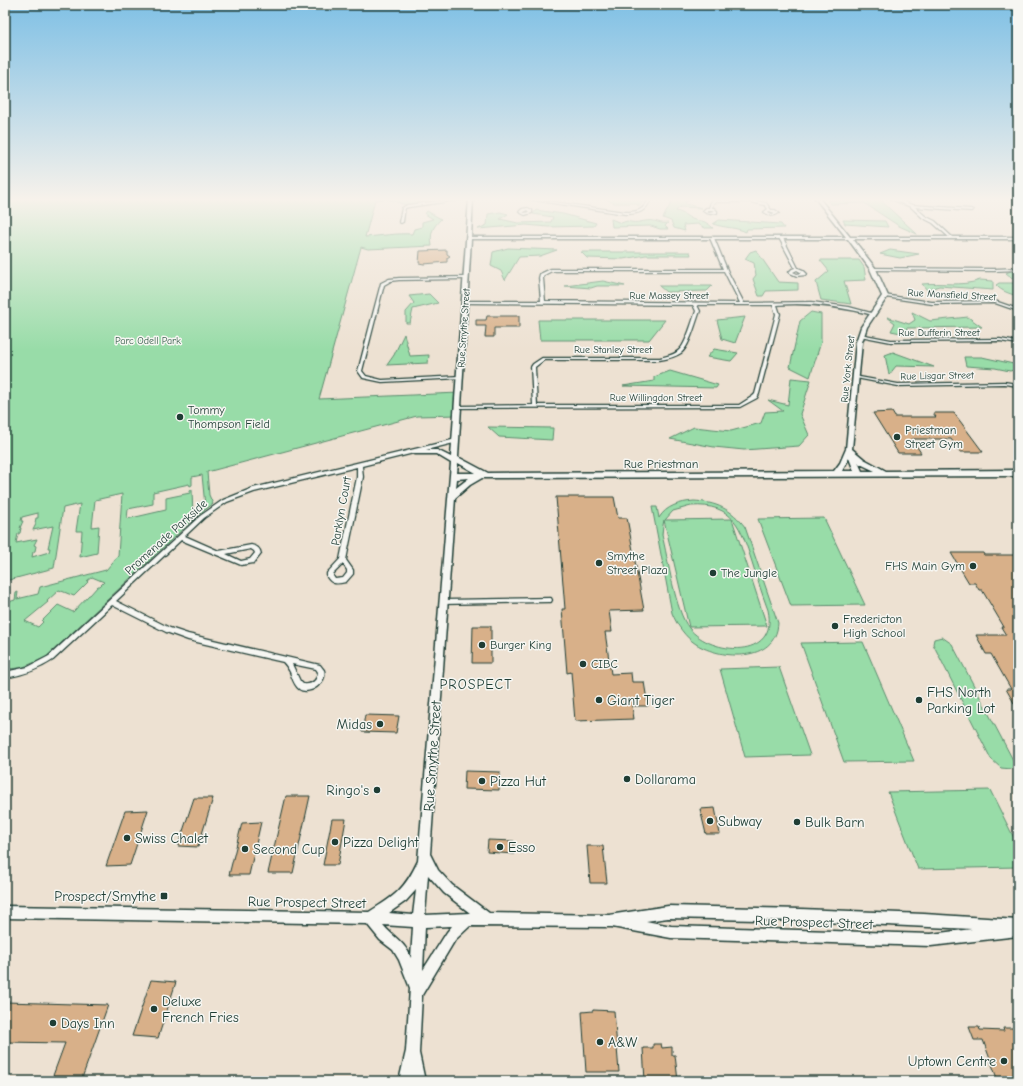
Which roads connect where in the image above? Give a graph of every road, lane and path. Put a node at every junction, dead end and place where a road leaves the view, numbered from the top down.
1 (467, 249) edge
2 (716, 249) edge
3 (787, 249) edge
4 (857, 249) edge
5 (1018, 268) edge
6 (797, 269) dead end
7 (873, 269) junction
8 (725, 270) junction
9 (466, 278) junction
10 (885, 296) junction
11 (464, 302) junction
12 (543, 302) junction
13 (695, 304) junction
14 (742, 304) junction
15 (775, 304) junction
16 (1018, 310) edge
17 (873, 314) junction
18 (861, 335) junction
19 (1018, 343) edge
20 (460, 377) junction
21 (856, 377) junction
22 (1018, 385) edge
23 (535, 406) junction
24 (458, 407) junction
25 (456, 442) junction
26 (849, 449) junction
27 (414, 452) junction
28 (454, 460) junction
29 (358, 465) junction
30 (886, 473) junction
31 (1018, 473) edge
32 (836, 474) junction
33 (859, 474) junction
34 (452, 476) junction
35 (486, 476) junction
36 (451, 498) junction
37 (181, 537) junction
38 (220, 553) junction
39 (343, 560) dead end
40 (549, 600) dead end
41 (111, 602) junction
42 (443, 602) junction
43 (285, 660) junction
44 (5, 674) edge
45 (425, 858) junction
46 (5, 912) edge
47 (370, 918) junction
48 (487, 919) junction
49 (468, 920) junction
50 (419, 921) junction
51 (609, 921) junction
52 (1018, 926) edge
53 (1018, 930) edge
54 (417, 992) junction
55 (413, 1051) junction
56 (406, 1081) edge
57 (418, 1081) edge

1 - 9 main road, Rue Smythe Street
2 - 8 street
3 - 6 street
4 - 7 main road
5 - 7 street
7 - 10 main road
8 - 12 street
8 - 14 street
9 - 11 main road, Rue Smythe Street
9 - 20 street
10 - 16 street, Rue Mansfield Street
10 - 17 main road, Rue York Street
11 - 12 street, Rue Massey Street
11 - 20 main road, Rue Smythe Street
12 - 13 street, Rue Massey Street
13 - 14 street, Rue Massey Street
13 - 23 street, Rue Stanley Street
14 - 15 street, Rue Massey Street
15 - 17 street, Rue Massey Street
15 - 23 street, Rue Willingdon Street
17 - 18 main road, Rue York Street
18 - 19 street, Rue Dufferin Street
18 - 21 main road, Rue York Street
20 - 24 main road, Rue Smythe Street
21 - 22 street, Rue Lisgar Street
21 - 26 main road, Rue York Street
23 - 24 street, Rue Willingdon Street
24 - 25 main road, Rue Smythe Street
25 - 27 street, Promenade Parkside
25 - 28 main road, Rue Smythe Street
26 - 30 main road
26 - 32 main road
26 - 33 main road, Rue York Street
27 - 28 main road
27 - 29 street, Promenade Parkside
28 - 34 main road, Rue Smythe Street
28 - 35 main road
29 - 37 street, Promenade Parkside
29 - 39 street, Parklyn Court
30 - 31 main road, Rue Priestman
30 - 33 main road, Rue Priestman
32 - 33 main road, Rue Priestman
32 - 35 main road, Rue Priestman
34 - 35 main road, Rue Priestman
34 - 36 main road, Rue Smythe Street
35 - 36 main road
36 - 42 main road, Rue Smythe Street
37 - 38 street
37 - 41 street, Promenade Parkside
38 - 38 street
40 - 42 street
41 - 43 street
41 - 44 street, Promenade Parkside
42 - 45 main road, Rue Smythe Street
43 - 43 street
45 - 47 main road
45 - 48 main road
45 - 50 main road, Rue Smythe Street
46 - 47 main road, Rue Prospect Street
47 - 50 main road, Rue Prospect Street
47 - 54 main road
48 - 49 main road, Rue Prospect Street
48 - 51 main road, Rue Prospect Street
49 - 50 main road, Rue Prospect Street
49 - 54 main road
50 - 54 main road, Rue Smythe Street
51 - 52 main road, Rue Prospect Street
51 - 53 main road, Rue Prospect Street
54 - 55 main road, Rue Smythe Street
55 - 56 main road, Rue Smythe Street
55 - 57 main road, Rue Smythe Street

